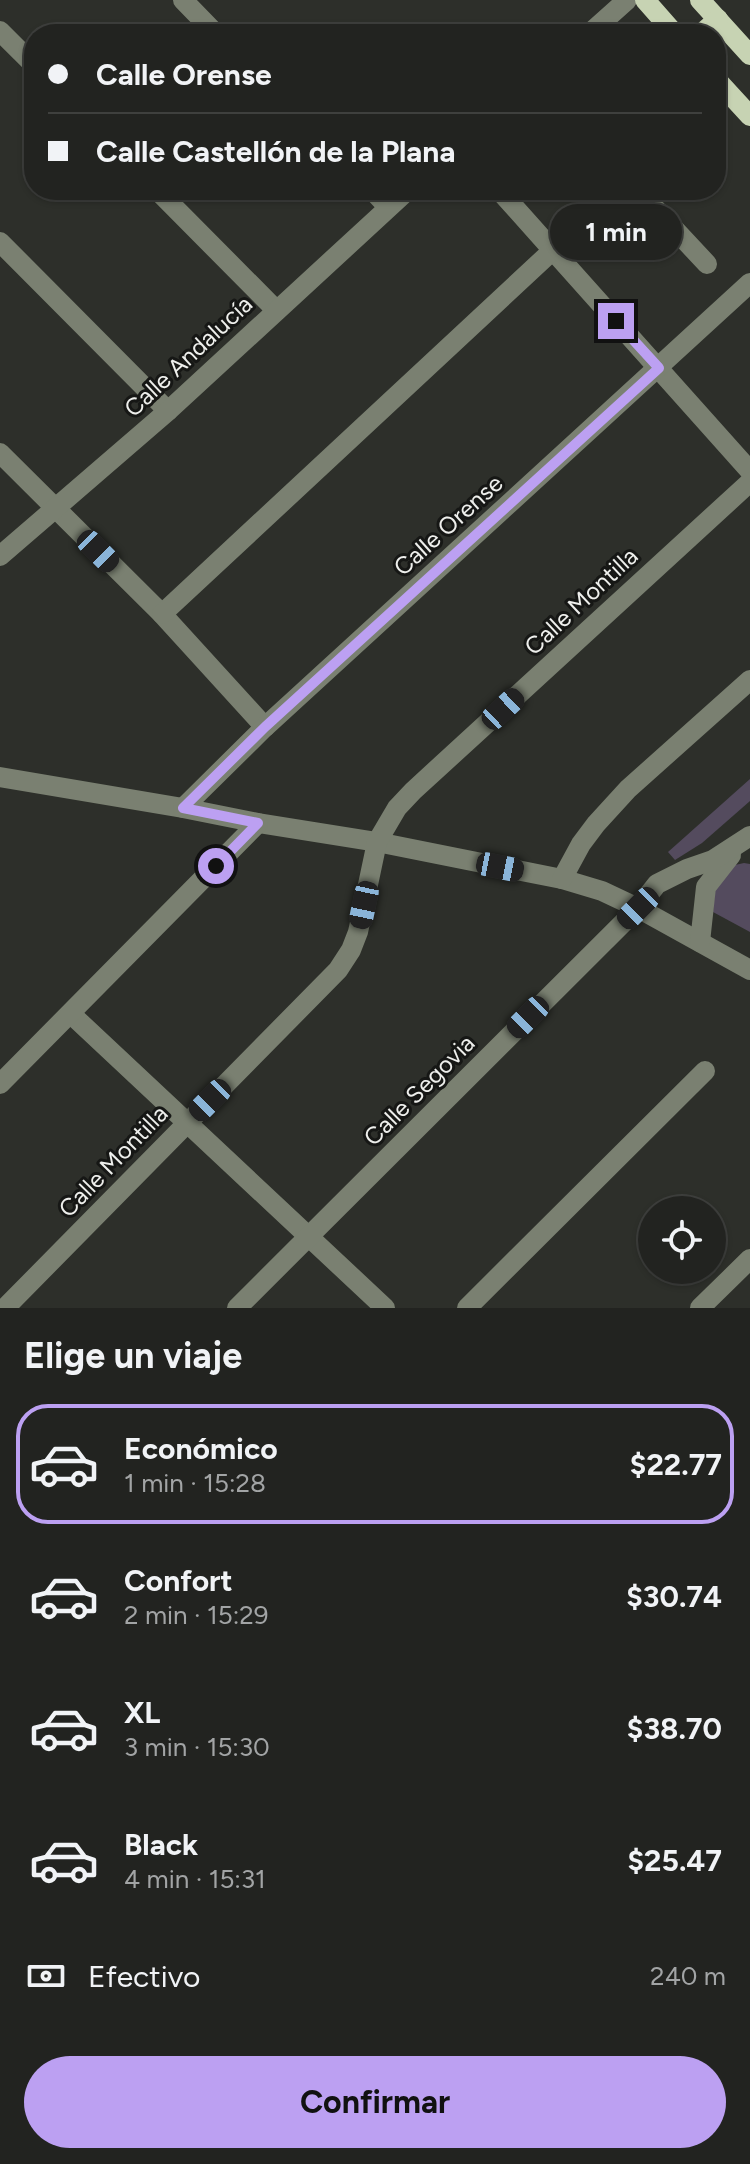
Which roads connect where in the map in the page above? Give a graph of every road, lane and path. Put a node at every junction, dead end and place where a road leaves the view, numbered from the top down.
1 (183, 0) edge
2 (627, 0) edge
3 (645, 0) edge
4 (700, 0) edge
5 (718, 19) junction
6 (206, 24) edge
7 (600, 24) edge
8 (666, 24) edge
9 (712, 24) edge
10 (722, 24) edge
11 (726, 28) edge
12 (0, 31) edge
13 (24, 55) edge
14 (750, 55) edge
15 (726, 90) edge
16 (750, 116) edge
17 (167, 200) edge
18 (381, 200) edge
19 (396, 200) edge
20 (508, 200) edge
21 (647, 200) edge
22 (388, 207) junction
23 (0, 242) edge
24 (552, 251) junction
25 (707, 264) dead end
26 (747, 293) edge
27 (276, 310) junction
28 (659, 368) junction
29 (168, 411) junction
30 (0, 453) edge
31 (750, 471) edge
32 (750, 482) edge
33 (56, 509) junction
34 (0, 556) edge
35 (162, 614) junction
36 (750, 680) edge
37 (265, 727) junction
38 (0, 777) edge
39 (183, 808) junction
40 (258, 823) junction
41 (377, 842) junction
42 (748, 842) edge
43 (562, 879) junction
44 (638, 908) junction
45 (700, 942) junction
46 (750, 970) edge
47 (71, 1014) junction
48 (705, 1071) dead end
49 (0, 1084) edge
50 (188, 1121) junction
51 (310, 1236) junction
52 (750, 1259) edge
53 (5, 1308) edge
54 (237, 1308) edge
55 (385, 1308) edge
56 (467, 1308) edge
57 (700, 1308) edge

1 - 6 street
2 - 7 street
3 - 8 main road
4 - 5 main road
5 - 9 main road
5 - 10 main road
11 - 14 main road
12 - 13 street
15 - 16 main road
17 - 27 street
18 - 22 street
19 - 22 street, Calle Andalucía
20 - 24 street
21 - 25 street
22 - 27 street, Calle Andalucía
23 - 29 street
24 - 28 street
24 - 35 street
26 - 28 street, Calle Orense
27 - 29 street, Calle Andalucía
28 - 31 street
28 - 37 street, Calle Orense
29 - 33 street, Calle Andalucía
30 - 33 street
32 - 41 street, Calle Montilla
33 - 34 street, Calle Andalucía
33 - 35 street
35 - 37 street
36 - 43 street
37 - 39 street, Calle Orense
38 - 39 street
39 - 40 street
40 - 41 street
40 - 47 street
41 - 43 street
41 - 50 street, Calle Montilla
42 - 44 street, Calle Segovia
42 - 45 street
43 - 44 street
44 - 45 street
44 - 51 street, Calle Segovia
45 - 46 street
47 - 49 street
47 - 50 street
48 - 56 street
50 - 51 street
50 - 53 street, Calle Montilla
51 - 54 street, Calle Segovia
51 - 55 street
52 - 57 street

